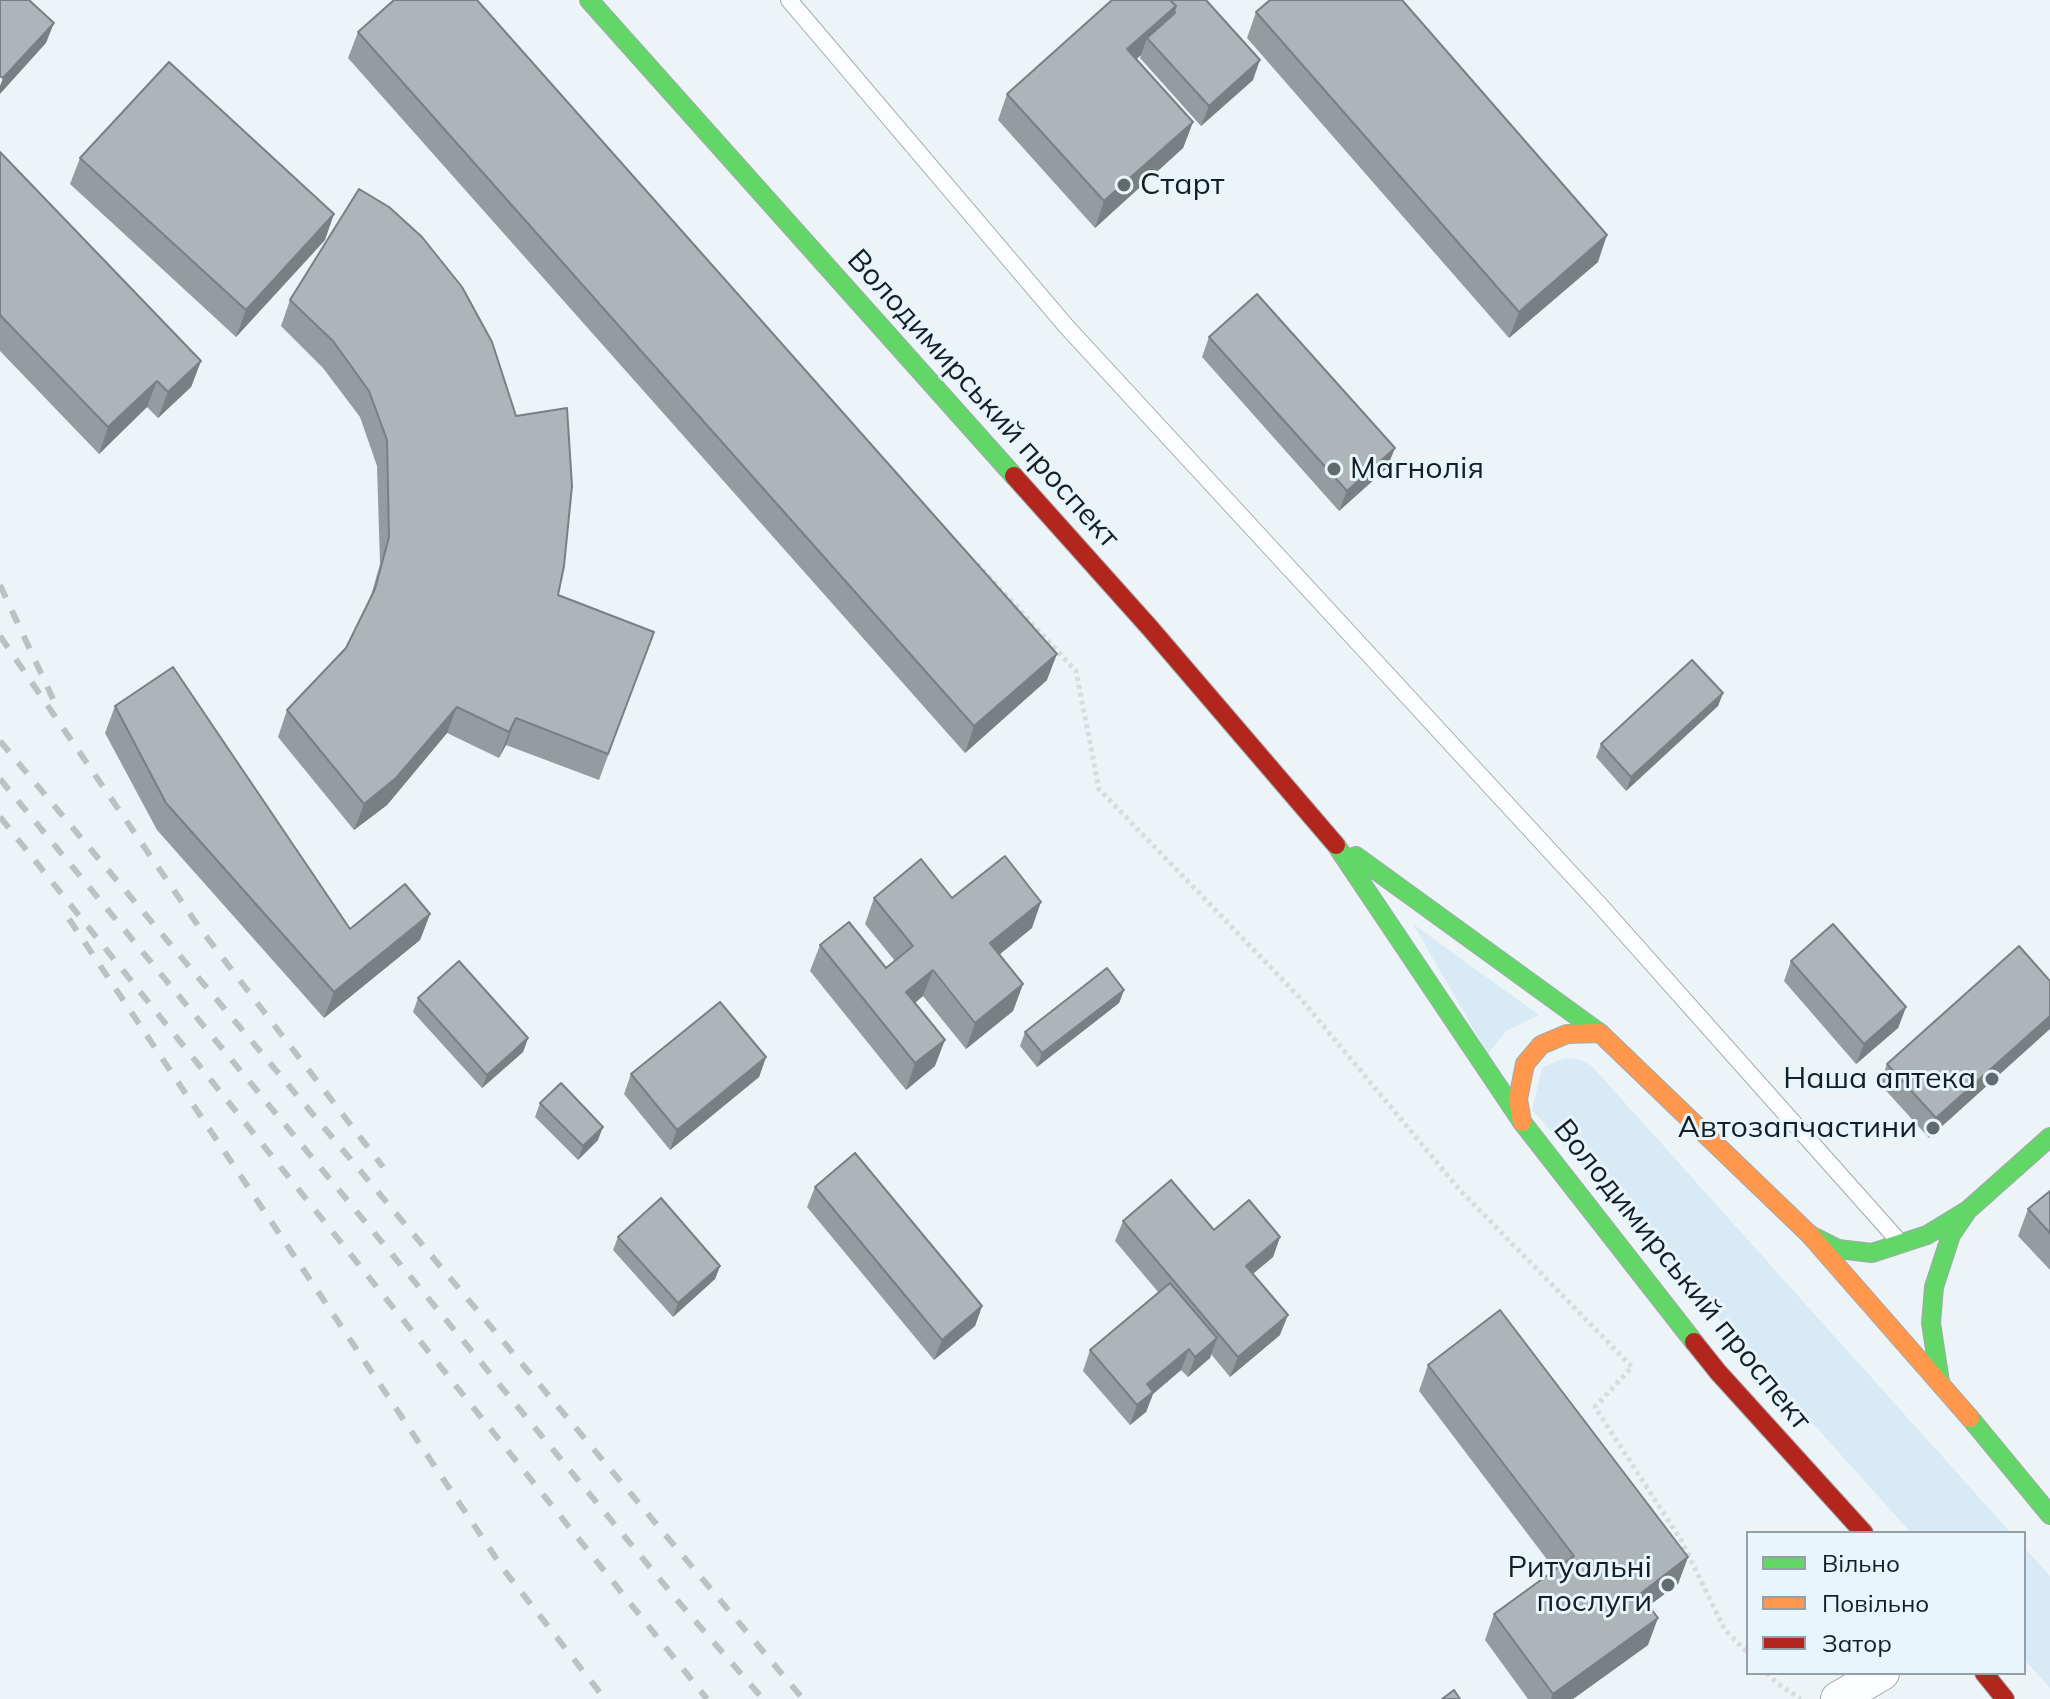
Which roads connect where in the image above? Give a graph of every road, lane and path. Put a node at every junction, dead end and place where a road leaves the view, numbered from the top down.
1 (589, 0) edge
2 (789, 0) edge
3 (970, 556) edge
4 (1331, 838) junction
5 (1600, 1033) junction
6 (1522, 1122) junction
7 (2050, 1137) edge
8 (1968, 1210) junction
9 (1809, 1234) junction
10 (1910, 1255) junction
11 (1934, 1287) junction
12 (1940, 1382) junction
13 (2050, 1515) edge
14 (1862, 1531) edge
15 (1746, 1651) edge
16 (1769, 1675) edge
17 (1879, 1675) edge
18 (1986, 1675) edge
19 (1801, 1699) edge
20 (1838, 1699) edge
21 (2005, 1699) edge

1 - 4 main road, Володимирський проспект
2 - 10 lane
3 - 15 path
4 - 5 main road, Володимирський проспект
4 - 6 main road, Володимирський проспект
5 - 6 main road, Володимирський проспект
5 - 9 main road, Володимирський проспект
6 - 14 main road, Володимирський проспект
7 - 8 main road
8 - 10 main road
8 - 11 main road
9 - 10 main road
9 - 12 main road, Володимирський проспект
10 - 11 main road
11 - 12 main road
12 - 13 main road, Володимирський проспект
16 - 19 path
17 - 20 street
18 - 21 main road

